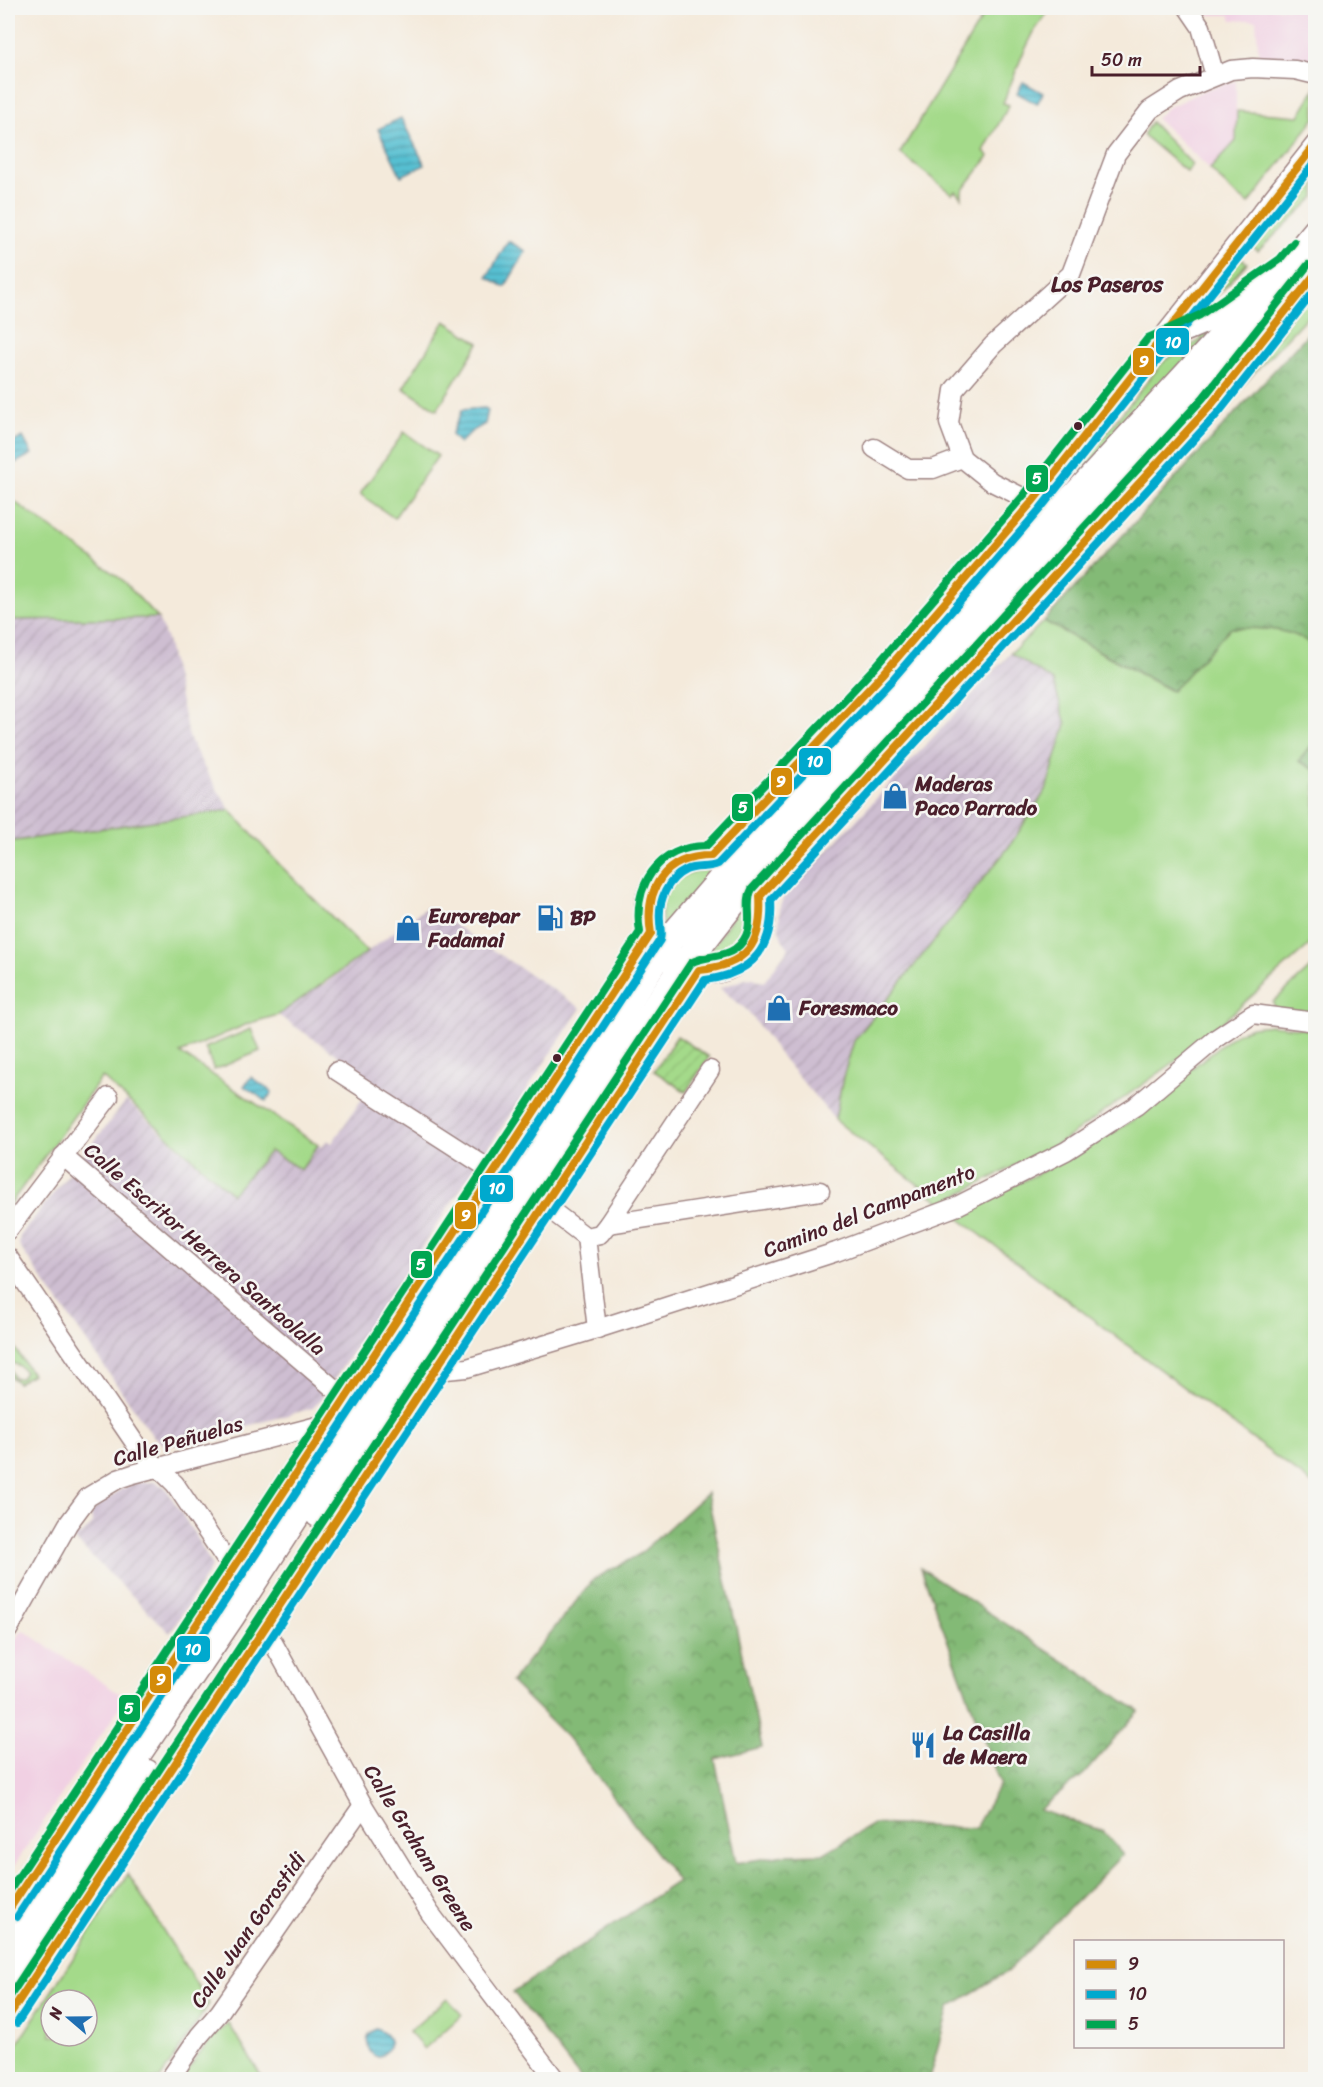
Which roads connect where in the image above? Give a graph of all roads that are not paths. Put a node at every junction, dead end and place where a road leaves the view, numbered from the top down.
1 (1188, 8) edge
2 (1316, 75) edge
3 (1215, 76) junction
4 (1316, 142) edge
5 (1316, 232) edge
6 (1287, 267) junction
7 (1316, 272) edge
8 (1156, 345) junction
9 (874, 448) dead end
10 (962, 458) junction
11 (1032, 502) junction
12 (739, 873) junction
13 (656, 942) junction
14 (691, 968) junction
15 (1316, 1022) edge
16 (710, 1070) dead end
17 (337, 1071) dead end
18 (109, 1097) dead end
19 (63, 1156) junction
20 (494, 1172) junction
21 (819, 1191) dead end
22 (544, 1205) junction
23 (608, 1224) junction
24 (8, 1230) edge
25 (586, 1237) junction
26 (8, 1257) edge
27 (597, 1329) junction
28 (435, 1371) junction
29 (345, 1398) junction
30 (329, 1423) junction
31 (159, 1468) junction
32 (232, 1569) junction
33 (10, 1621) edge
34 (265, 1628) junction
35 (363, 1805) junction
36 (8, 1911) edge
37 (8, 1944) edge
38 (8, 1982) edge
39 (8, 2017) edge
40 (169, 2079) edge
41 (556, 2079) edge

1 - 3 street
2 - 3 street
3 - 10 street
4 - 8 street
5 - 6 main road
6 - 8 street
6 - 12 main road
7 - 12 main road
8 - 11 street
9 - 10 street
10 - 11 street
11 - 12 street
12 - 13 main road
12 - 13 main road
12 - 14 main road
12 - 14 main road
13 - 14 main road
13 - 20 street
13 - 37 main road
14 - 22 street
14 - 38 main road
15 - 27 street, Camino del Campamento
16 - 23 street
17 - 20 street
18 - 19 street
19 - 24 street
19 - 29 street, Calle Escritor Herrera Santaolalla
20 - 29 street
21 - 23 street
22 - 25 street
22 - 28 street
23 - 25 street
25 - 27 street
26 - 31 street
27 - 28 street, Camino del Campamento
28 - 34 street
29 - 30 street
30 - 31 street, Calle Peñuelas
30 - 32 street
31 - 32 street
31 - 33 street, Calle Peñuelas
32 - 36 street
34 - 35 street, Calle Graham Greene
34 - 39 street
35 - 40 street, Calle Juan Gorostidi
35 - 41 street, Calle Graham Greene

